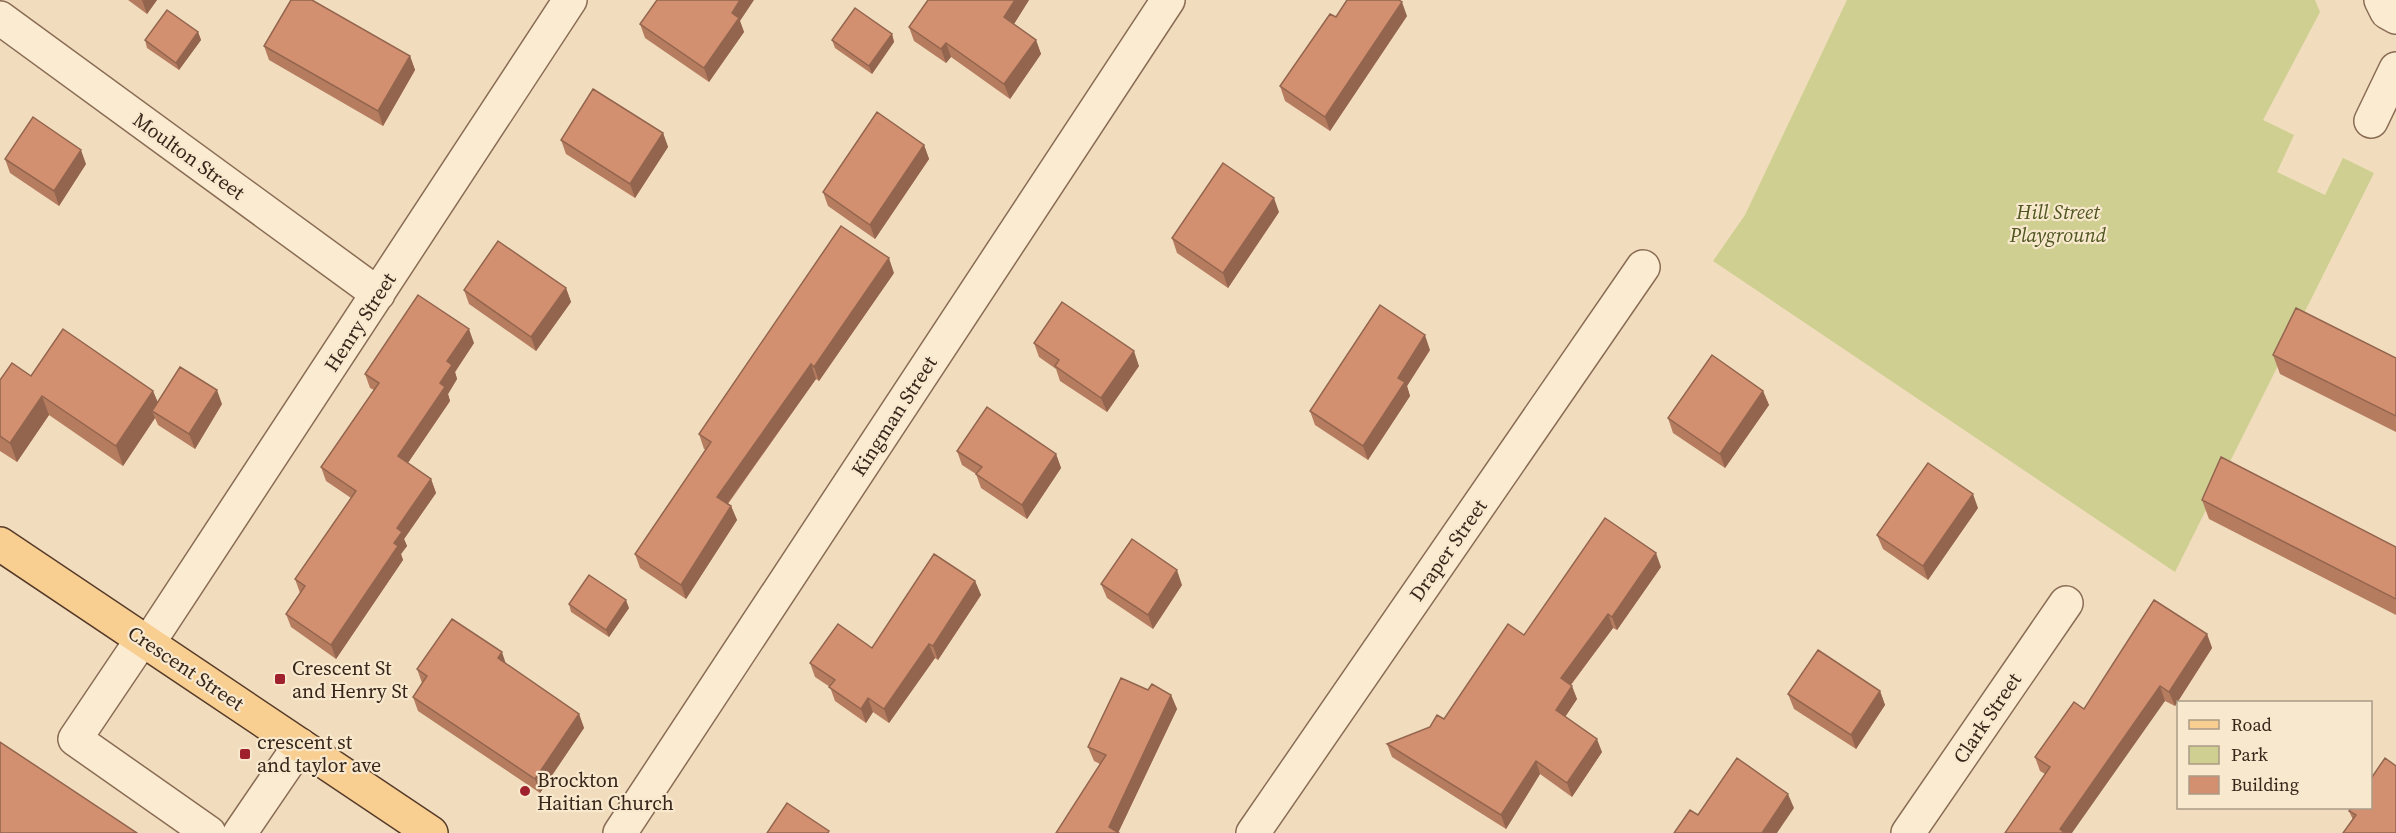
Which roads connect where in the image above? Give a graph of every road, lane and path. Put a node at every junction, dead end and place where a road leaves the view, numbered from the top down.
1 (570, 0) edge
2 (1168, 0) edge
3 (2381, 0) edge
4 (2396, 17) edge
5 (0, 18) edge
6 (2396, 69) edge
7 (2371, 120) dead end
8 (1643, 267) dead end
9 (378, 294) junction
10 (0, 544) edge
11 (2066, 603) dead end
12 (146, 640) junction
13 (300, 745) junction
14 (209, 833) edge
15 (240, 833) edge
16 (431, 833) edge
17 (620, 833) edge
18 (1253, 833) edge
19 (1908, 833) edge

1 - 9 street, Henry Street
2 - 17 street, Kingman Street
3 - 4 street
5 - 9 street, Moulton Street
6 - 7 street
8 - 18 street, Draper Street
9 - 12 street, Henry Street
10 - 12 main road, Crescent Street
11 - 19 street, Clark Street
12 - 13 main road, Crescent Street
12 - 14 street, Henry Street
13 - 15 street
13 - 16 main road, Crescent Street

